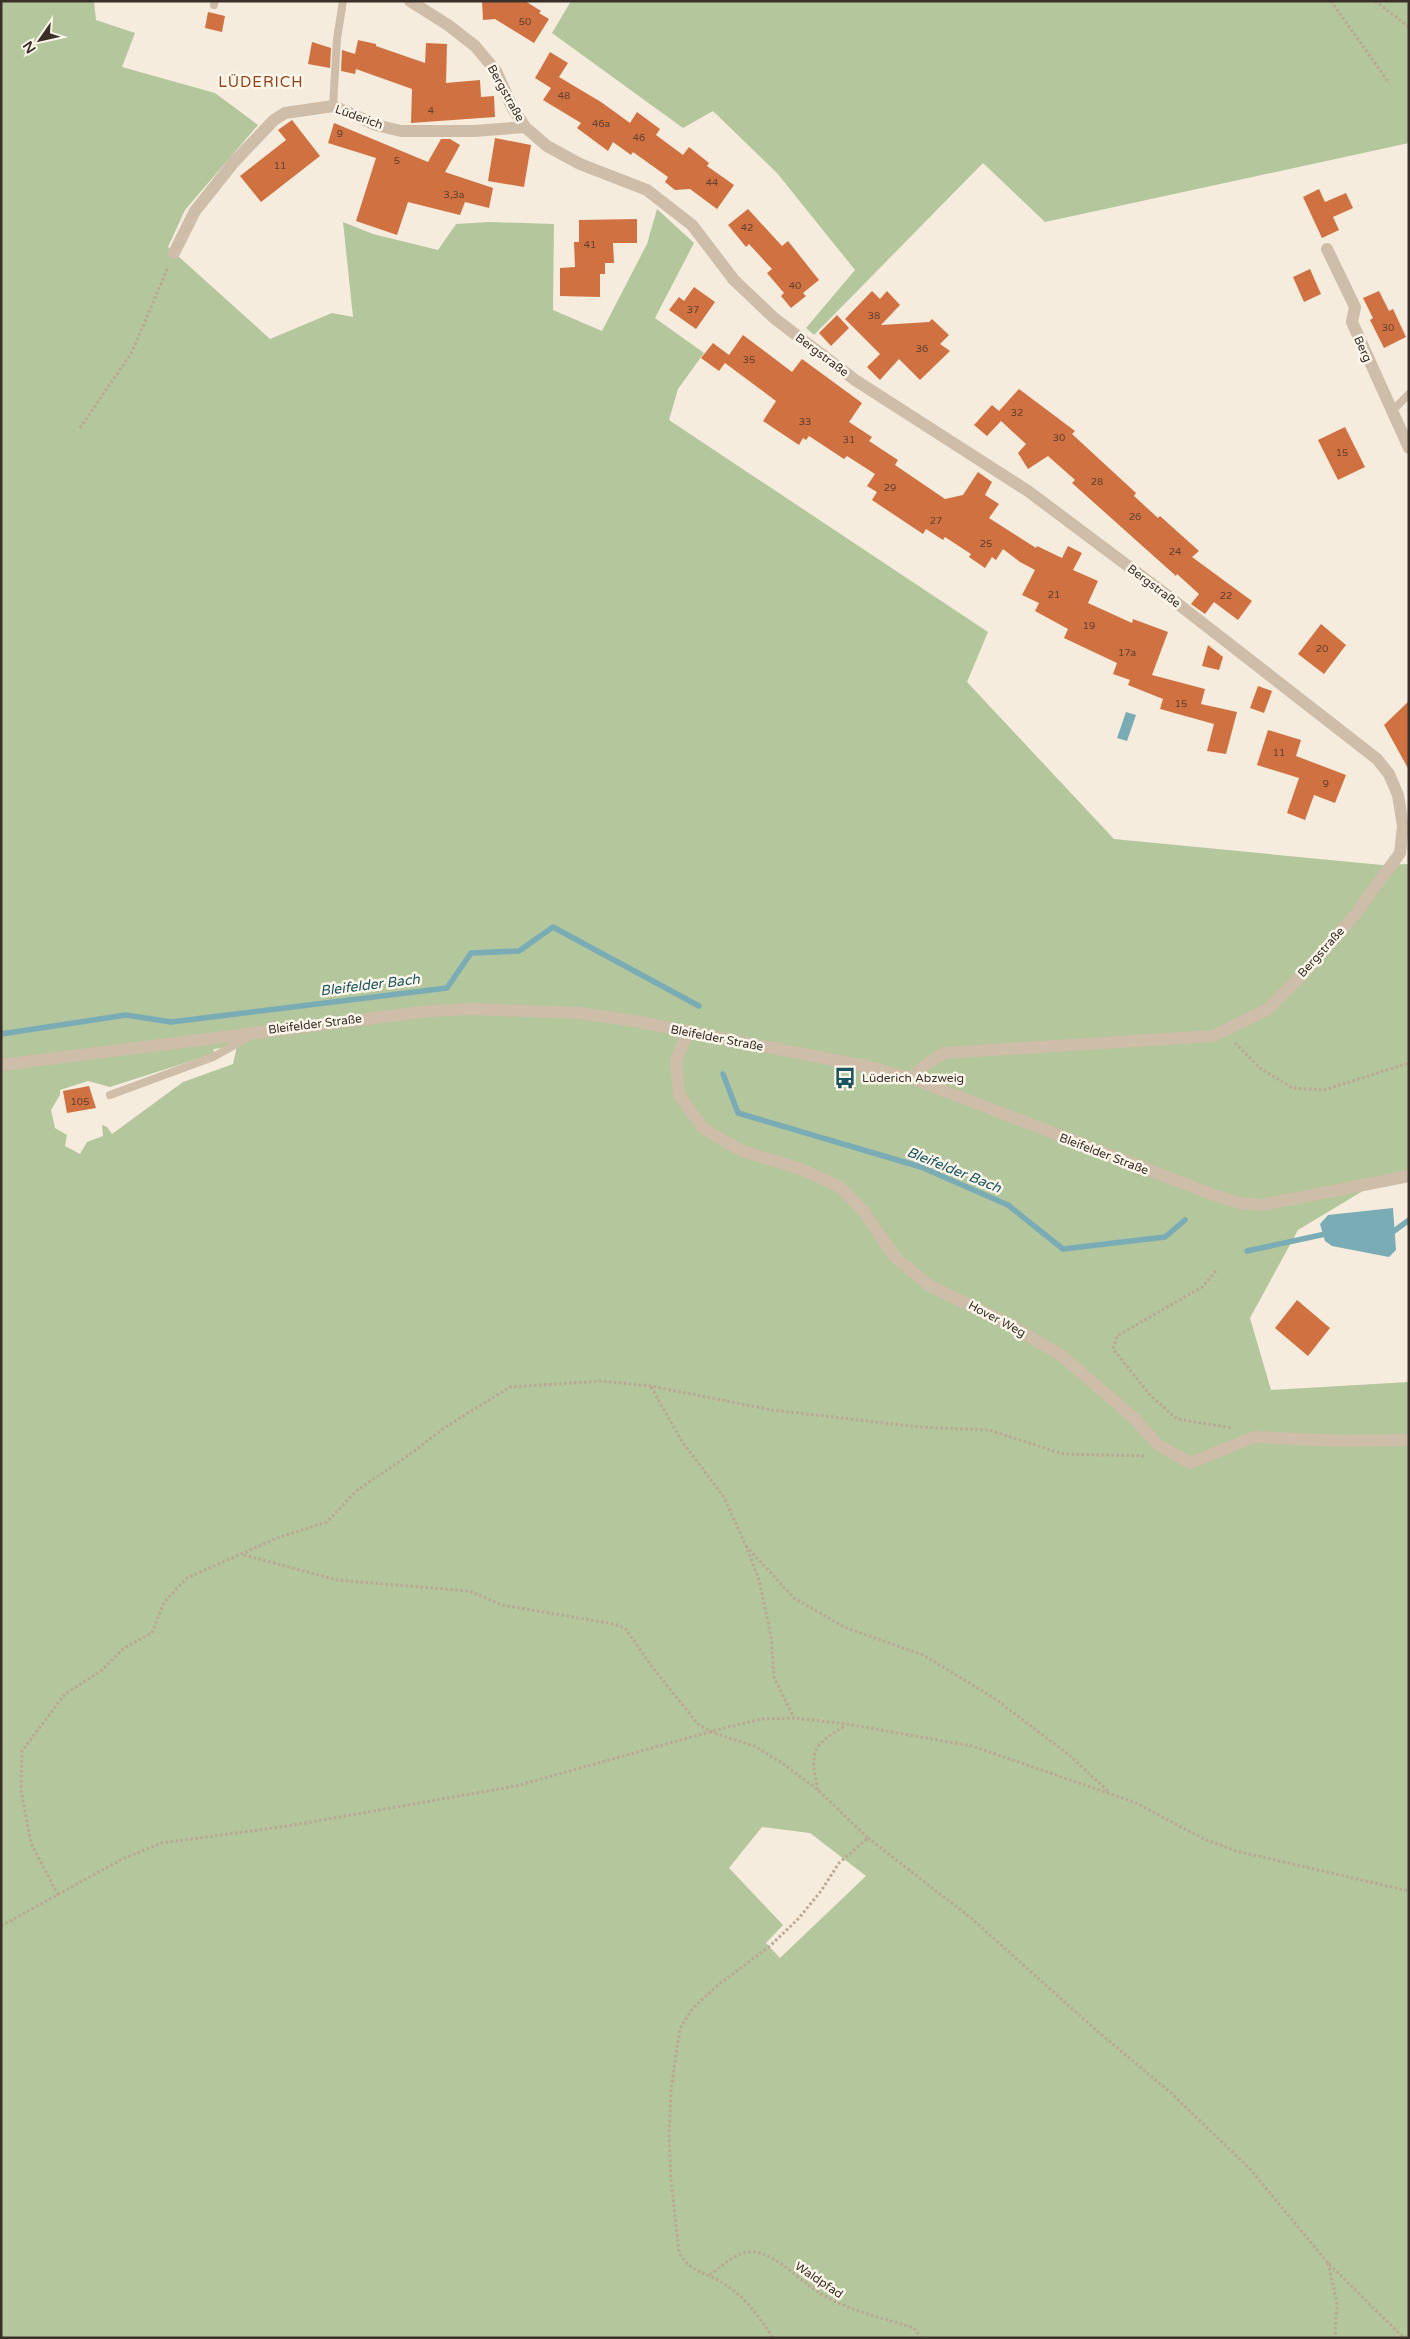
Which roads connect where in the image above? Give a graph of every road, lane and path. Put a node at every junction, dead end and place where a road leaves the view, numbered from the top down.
1 (342, 1) edge
2 (410, 1) edge
3 (1331, 1) edge
4 (1375, 1) edge
5 (1409, 28) edge
6 (1389, 83) dead end
7 (333, 106) junction
8 (525, 127) junction
9 (1327, 249) dead end
10 (174, 253) joint
11 (1409, 394) edge
12 (1391, 412) junction
13 (80, 428) dead end
14 (1409, 448) edge
15 (1405, 853) edge
16 (1227, 1030) junction
17 (259, 1031) junction
18 (688, 1033) junction
19 (1409, 1063) edge
20 (1, 1065) edge
21 (911, 1078) junction
22 (110, 1095) dead end
23 (1409, 1176) edge
24 (1216, 1271) dead end
25 (651, 1386) junction
26 (1238, 1430) dead end
27 (1409, 1440) edge
28 (1151, 1457) dead end
29 (746, 1546) junction
30 (243, 1555) junction
31 (794, 1718) junction
32 (847, 1724) junction
33 (711, 1732) junction
34 (818, 1790) junction
35 (1111, 1795) junction
36 (868, 1838) junction
37 (1409, 1891) edge
38 (58, 1895) junction
39 (1, 1926) edge
40 (1328, 2263) junction
41 (710, 2275) junction
42 (773, 2338) edge
43 (921, 2338) edge
44 (1335, 2338) edge
45 (1404, 2338) edge

1 - 7 lane
2 - 8 street, Bergstraße
3 - 6 path
4 - 5 path
7 - 8 street, Lüderich
7 - 10 street, Lüderich
8 - 15 street, Bergstraße
9 - 12 street, Berg
10 - 13 path
11 - 12 lane
12 - 14 street, Berg
15 - 16 street, Bergstraße
16 - 19 path
16 - 21 street, Bergstraße
17 - 18 street, Bleifelder Straße
17 - 20 street, Bleifelder Straße
17 - 22 lane
18 - 21 street, Bleifelder Straße
18 - 27 street, Hover Weg
21 - 23 street, Bleifelder Straße
24 - 26 path
25 - 28 path
25 - 29 path
25 - 30 path
29 - 31 path
29 - 35 path
30 - 33 path
30 - 38 path
31 - 32 path
31 - 33 path
32 - 34 path
32 - 35 path
33 - 34 path
33 - 38 path
34 - 36 path
35 - 37 path
36 - 40 path
36 - 41 path
38 - 39 path
40 - 44 path
40 - 45 path
41 - 42 path
41 - 43 path, Waldpfad

